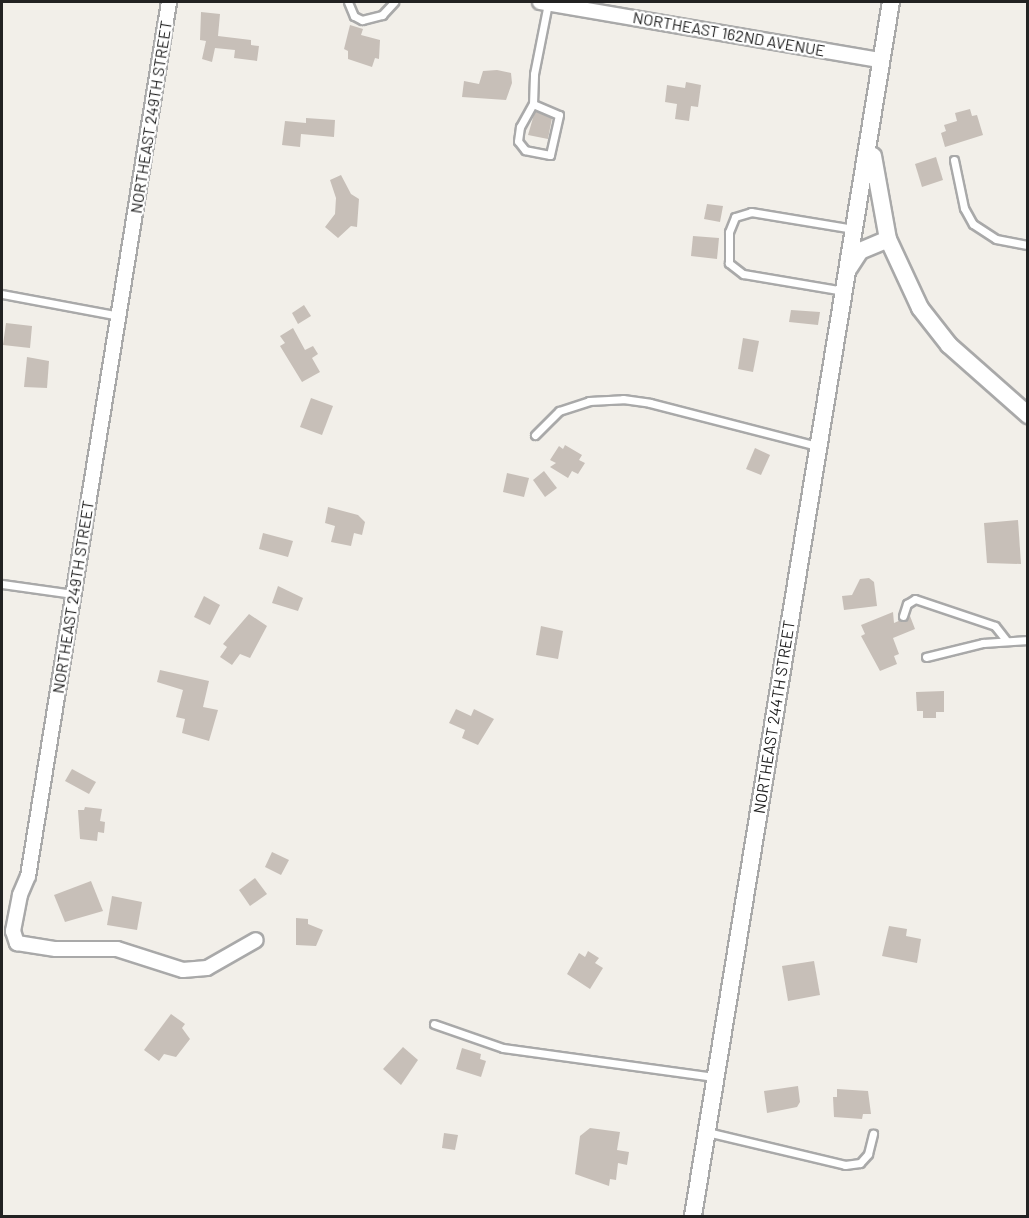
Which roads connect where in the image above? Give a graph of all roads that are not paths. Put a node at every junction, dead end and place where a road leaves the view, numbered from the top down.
1 (169, 2) edge
2 (348, 2) edge
3 (394, 2) edge
4 (544, 2) edge
5 (891, 2) edge
6 (881, 60) junction
7 (533, 105) junction
8 (872, 122) junction
9 (954, 160) dead end
10 (854, 229) junction
11 (888, 239) junction
12 (1028, 245) edge
13 (847, 271) junction
14 (844, 291) junction
15 (2, 294) edge
16 (119, 316) junction
17 (1028, 415) edge
18 (536, 435) dead end
19 (818, 446) junction
20 (2, 584) edge
21 (73, 594) junction
22 (903, 616) dead end
23 (1006, 640) junction
24 (1028, 640) edge
25 (926, 657) dead end
26 (256, 940) dead end
27 (434, 1024) dead end
28 (716, 1077) junction
29 (707, 1132) junction
30 (873, 1134) dead end
31 (693, 1216) edge

1 - 16 street, NORTHEAST 249TH STREET
2 - 3 lane
4 - 6 street, NORTHEAST 162ND AVENUE
4 - 7 lane
5 - 6 street
6 - 8 street
7 - 7 lane
8 - 10 street, NORTHEAST 244TH STREET
8 - 11 street
9 - 12 lane
10 - 13 street, NORTHEAST 244TH STREET
10 - 14 lane
11 - 13 street
11 - 17 street
13 - 14 street, NORTHEAST 244TH STREET
14 - 19 street, NORTHEAST 244TH STREET
15 - 16 lane
16 - 21 street, NORTHEAST 249TH STREET
18 - 19 lane
19 - 28 street, NORTHEAST 244TH STREET
20 - 21 lane
21 - 26 street, NORTHEAST 249TH STREET
22 - 23 lane
23 - 24 lane
23 - 25 lane
27 - 28 lane
28 - 29 street, NORTHEAST 244TH STREET
29 - 30 lane
29 - 31 street, NORTHEAST 244TH STREET

